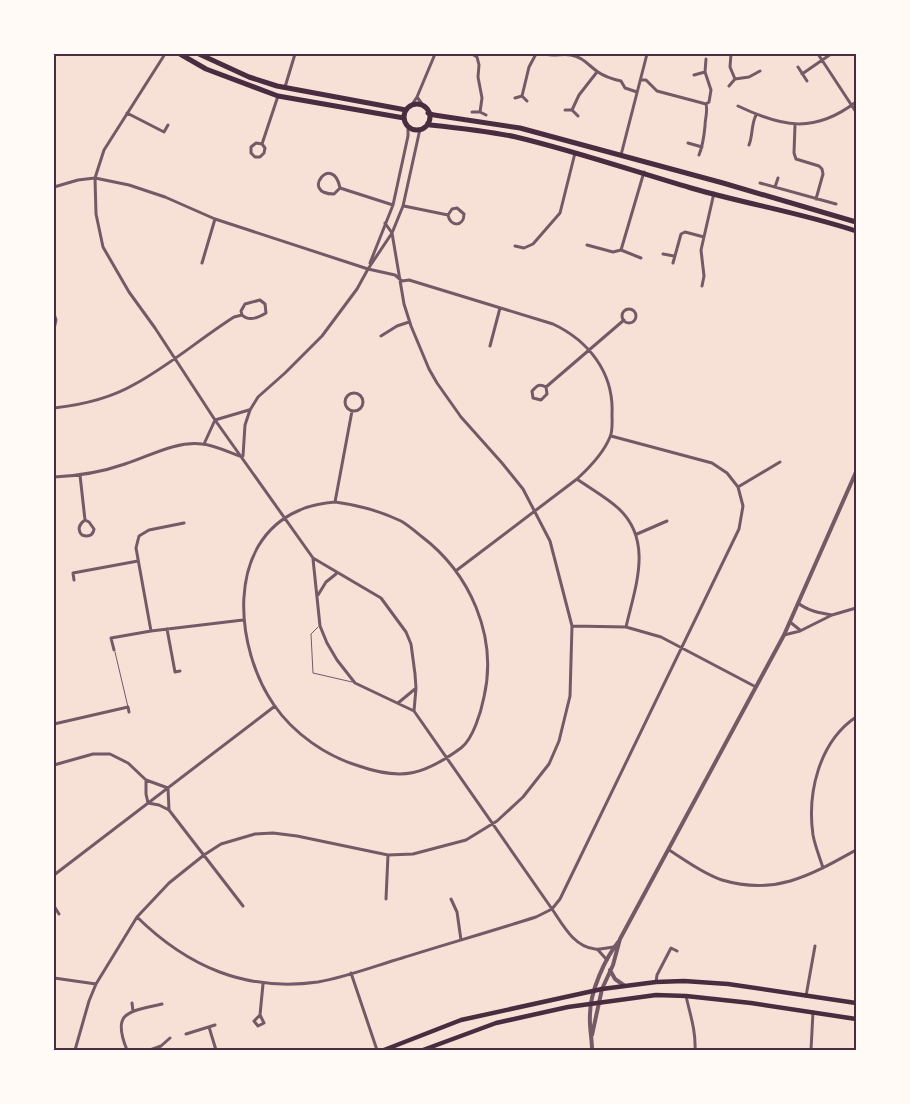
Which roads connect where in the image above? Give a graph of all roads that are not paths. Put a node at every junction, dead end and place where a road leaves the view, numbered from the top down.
1 (165, 54) edge
2 (180, 54) edge
3 (199, 54) edge
4 (295, 54) edge
5 (435, 54) edge
6 (472, 54) edge
7 (536, 54) edge
8 (546, 54) edge
9 (647, 54) edge
10 (731, 54) edge
11 (818, 54) edge
12 (831, 54) edge
13 (208, 56) edge
14 (706, 59) dead end
15 (822, 60) junction
16 (798, 67) dead end
17 (760, 71) dead end
18 (597, 72) junction
19 (705, 72) junction
20 (802, 74) junction
21 (694, 75) dead end
22 (734, 79) junction
23 (641, 80) junction
24 (807, 81) dead end
25 (729, 86) dead end
26 (285, 88) junction
27 (637, 92) junction
28 (278, 96) junction
29 (522, 96) junction
30 (417, 97) junction
31 (515, 98) dead end
32 (527, 101) dead end
33 (856, 102) edge
34 (706, 104) junction
35 (738, 106) dead end
36 (852, 106) junction
37 (408, 108) junction
38 (427, 110) junction
39 (564, 110) dead end
40 (572, 110) junction
41 (472, 112) dead end
42 (480, 112) junction
43 (856, 112) edge
44 (128, 113) junction
45 (486, 115) dead end
46 (756, 115) junction
47 (578, 116) dead end
48 (404, 118) junction
49 (428, 123) junction
50 (168, 125) dead end
51 (795, 125) junction
52 (408, 127) junction
53 (420, 130) junction
54 (688, 143) dead end
55 (262, 144) junction
56 (749, 145) dead end
57 (702, 147) junction
58 (575, 153) junction
59 (699, 155) dead end
60 (621, 156) junction
61 (644, 172) junction
62 (94, 178) junction
63 (778, 178) dead end
64 (760, 183) dead end
65 (775, 186) junction
66 (54, 187) edge
67 (340, 188) junction
68 (714, 194) junction
69 (816, 199) junction
70 (836, 204) dead end
71 (392, 205) junction
72 (403, 206) junction
73 (448, 215) junction
74 (215, 219) junction
75 (856, 222) edge
76 (385, 223) junction
77 (856, 231) edge
78 (392, 233) junction
79 (704, 237) junction
80 (587, 245) dead end
81 (515, 246) dead end
82 (621, 250) junction
83 (664, 254) dead end
84 (674, 256) junction
85 (641, 258) dead end
86 (202, 263) dead end
87 (673, 263) dead end
88 (368, 268) junction
89 (399, 278) junction
90 (702, 286) dead end
91 (500, 308) junction
92 (54, 314) edge
93 (242, 315) junction
94 (624, 320) junction
95 (410, 322) junction
96 (54, 329) edge
97 (381, 336) dead end
98 (490, 346) dead end
99 (590, 350) junction
100 (175, 358) junction
101 (546, 387) junction
102 (54, 408) edge
103 (250, 410) junction
104 (352, 411) junction
105 (215, 420) junction
106 (611, 436) junction
107 (204, 444) junction
108 (243, 457) junction
109 (780, 462) dead end
110 (856, 472) edge
111 (80, 476) junction
112 (54, 477) edge
113 (577, 479) junction
114 (738, 487) junction
115 (335, 502) junction
116 (536, 511) junction
117 (285, 519) junction
118 (85, 520) junction
119 (667, 521) dead end
120 (184, 523) dead end
121 (637, 534) junction
122 (313, 558) junction
123 (138, 561) junction
124 (457, 570) junction
125 (336, 573) junction
126 (74, 580) dead end
127 (318, 595) junction
128 (798, 603) junction
129 (856, 608) edge
130 (832, 615) junction
131 (243, 620) junction
132 (790, 622) junction
133 (320, 626) junction
134 (572, 626) junction
135 (626, 627) junction
136 (167, 629) junction
137 (800, 630) junction
138 (152, 631) junction
139 (784, 635) junction
140 (682, 648) junction
141 (114, 650) joint
142 (180, 670) dead end
143 (355, 682) junction
144 (756, 687) junction
145 (416, 688) junction
146 (398, 703) junction
147 (274, 706) junction
148 (128, 709) joint
149 (414, 711) junction
150 (856, 717) edge
151 (54, 724) edge
152 (447, 758) junction
153 (54, 765) edge
154 (146, 780) junction
155 (168, 788) junction
156 (148, 803) junction
157 (169, 810) junction
158 (493, 824) junction
159 (669, 850) junction
160 (856, 850) edge
161 (204, 855) junction
162 (388, 855) junction
163 (823, 868) junction
164 (54, 875) edge
165 (386, 899) dead end
166 (451, 899) dead end
167 (54, 906) edge
168 (243, 906) dead end
169 (552, 909) junction
170 (60, 914) dead end
171 (137, 917) junction
172 (461, 940) junction
173 (815, 946) dead end
174 (616, 948) junction
175 (597, 949) junction
176 (677, 951) dead end
177 (607, 960) junction
178 (610, 970) junction
179 (351, 973) junction
180 (54, 978) edge
181 (656, 982) junction
182 (96, 984) junction
183 (263, 984) junction
184 (630, 987) junction
185 (602, 989) junction
186 (594, 992) junction
187 (686, 996) junction
188 (806, 996) junction
189 (599, 1002) junction
190 (132, 1003) dead end
191 (592, 1003) junction
192 (856, 1003) edge
193 (162, 1004) dead end
194 (132, 1012) junction
195 (813, 1012) junction
196 (260, 1014) dead end
197 (856, 1019) edge
198 (215, 1025) dead end
199 (209, 1027) junction
200 (186, 1034) dead end
201 (592, 1035) junction
202 (170, 1038) dead end
203 (74, 1050) edge
204 (127, 1050) edge
205 (150, 1050) edge
206 (216, 1050) edge
207 (376, 1050) edge
208 (384, 1050) edge
209 (423, 1050) edge
210 (592, 1050) edge
211 (695, 1050) edge
212 (811, 1050) edge

1 - 44 street
2 - 28 main road
3 - 13 main road
4 - 26 street
5 - 30 street
6 - 42 street
7 - 29 street
8 - 18 street
9 - 23 street
10 - 22 street
11 - 15 street
12 - 15 street
13 - 26 main road
14 - 19 street
15 - 20 street
15 - 36 street
16 - 20 street
17 - 22 street
18 - 27 street
18 - 40 street
19 - 21 street
19 - 34 street
20 - 24 street
22 - 25 street
23 - 27 street
23 - 34 street
26 - 37 main road
27 - 60 street
28 - 48 main road
28 - 55 street
29 - 31 street
29 - 32 street
30 - 37 street
30 - 38 street
33 - 36 street
34 - 57 street
35 - 46 street
36 - 43 street
36 - 51 street
37 - 38 main road
37 - 48 main road
38 - 49 main road
38 - 60 main road
39 - 40 street
40 - 47 street
41 - 42 street
42 - 45 street
44 - 50 street
44 - 62 street
46 - 51 street
46 - 56 street
48 - 52 main road
49 - 53 main road
49 - 58 main road
51 - 69 street
52 - 53 main road
52 - 71 street
53 - 72 street
54 - 57 street
55 - 55 street
57 - 59 street
58 - 61 main road
58 - 81 street
60 - 75 main road
61 - 68 main road
61 - 82 street
62 - 66 street
62 - 74 street
62 - 100 street
63 - 65 street
64 - 65 street
65 - 69 street
67 - 67 street
67 - 71 street
68 - 77 main road
68 - 79 street
69 - 70 street
71 - 76 street
72 - 73 street
72 - 78 street
73 - 73 street
74 - 86 street
74 - 88 street
76 - 78 street
76 - 88 street
78 - 88 street
78 - 89 street
79 - 84 street
79 - 90 street
80 - 82 street
82 - 85 street
83 - 84 street
84 - 87 street
88 - 89 street
88 - 103 street
89 - 91 street
89 - 95 street
91 - 98 street
91 - 99 street
92 - 96 street
93 - 93 street
93 - 100 street
94 - 94 street
94 - 99 street
95 - 97 street
95 - 116 street
99 - 101 street
99 - 106 street
100 - 102 street
100 - 105 street
101 - 101 street
103 - 105 street
103 - 108 street
104 - 104 street
104 - 115 street
105 - 107 street
105 - 108 street
106 - 113 street
106 - 114 street
107 - 108 street
107 - 111 street
108 - 117 street
109 - 114 street
110 - 128 street
111 - 112 street
111 - 118 street
113 - 116 street
113 - 121 street
114 - 140 street
115 - 117 street
115 - 124 street
116 - 124 street
116 - 134 street
117 - 122 street
117 - 131 street
118 - 118 street
119 - 121 street
120 - 123 street
121 - 135 street
122 - 125 street
122 - 127 street
123 - 126 street
123 - 138 street
124 - 152 street
125 - 127 street
125 - 145 street
127 - 133 street
128 - 130 street
128 - 132 street
129 - 130 street
130 - 137 street
131 - 136 street
131 - 147 street
132 - 137 street
132 - 139 street
133 - 143 street
133 - 143 lane
134 - 135 street
134 - 158 street
135 - 140 street
136 - 138 street
136 - 142 street
137 - 139 street
138 - 141 street
139 - 144 street
140 - 144 street
140 - 169 street
141 - 148 lane
143 - 146 street
144 - 159 street
145 - 146 street
145 - 149 street
146 - 149 street
147 - 152 street
147 - 155 street
148 - 151 street
149 - 152 street
150 - 163 street
152 - 158 street
153 - 154 street
154 - 155 street
154 - 156 street
155 - 156 street
155 - 157 street
156 - 157 street
156 - 164 street
157 - 161 street
158 - 162 street
158 - 169 street
159 - 163 street
159 - 174 street
160 - 163 street
161 - 162 street
161 - 168 street
161 - 171 street
162 - 165 street
166 - 172 street
167 - 170 street
169 - 172 street
169 - 175 street
171 - 182 street
171 - 183 street
172 - 179 street
173 - 188 street
174 - 175 street
174 - 177 street
174 - 178 street
175 - 177 street
176 - 181 street
177 - 186 street
178 - 184 street
178 - 185 street
179 - 183 street
179 - 207 street
180 - 182 street
181 - 184 main road
181 - 188 main road
182 - 203 street
183 - 196 street
184 - 185 main road
185 - 186 main road
185 - 189 street
186 - 191 street
186 - 208 main road
187 - 189 main road
187 - 195 main road
187 - 211 street
188 - 192 main road
189 - 191 main road
189 - 201 street
190 - 194 street
191 - 201 street
191 - 209 main road
193 - 194 street
194 - 204 street
195 - 197 main road
195 - 212 street
198 - 199 street
199 - 200 street
199 - 206 street
201 - 210 street
202 - 205 street

